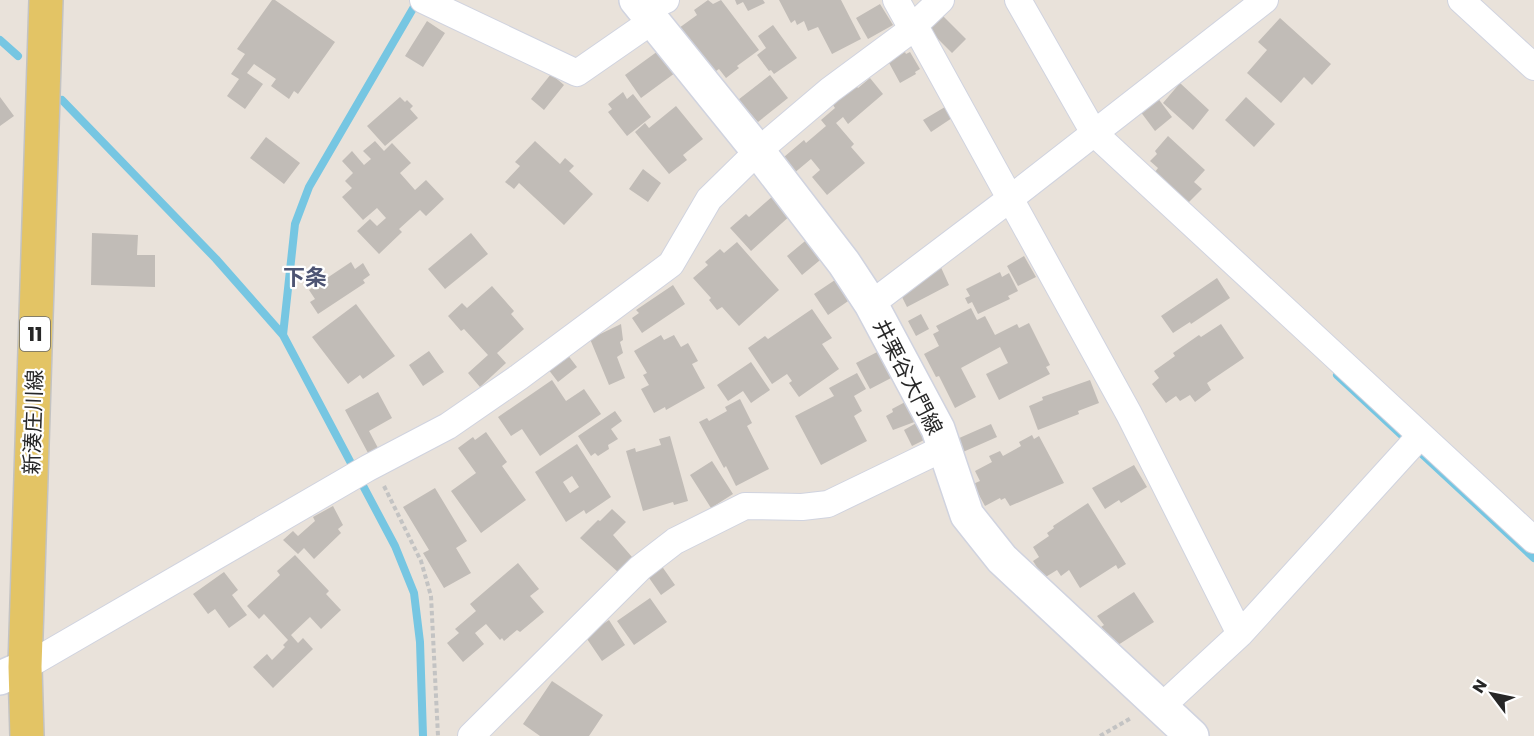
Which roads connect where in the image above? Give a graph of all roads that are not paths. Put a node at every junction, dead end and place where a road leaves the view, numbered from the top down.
1 (46, 0) edge
2 (423, 0) edge
3 (896, 0) edge
4 (940, 0) edge
5 (1018, 0) edge
6 (1265, 0) edge
7 (1461, 0) edge
8 (649, 8) edge
9 (913, 27) junction
10 (1534, 67) edge
11 (1094, 133) junction
12 (758, 151) junction
13 (1011, 198) junction
14 (871, 304) junction
15 (1420, 436) junction
16 (944, 448) junction
17 (1534, 540) edge
18 (1240, 634) junction
19 (12, 673) edge
20 (1156, 704) junction
21 (27, 736) edge
22 (471, 736) edge
23 (1192, 736) edge

1 - 19 main road, 新湊庄川線 / 11
2 - 8 street
3 - 9 street
4 - 9 street
5 - 11 street
6 - 11 street
7 - 10 street
8 - 12 main road, 井栗谷大門線
9 - 12 street
9 - 13 street
11 - 13 street
11 - 15 street
12 - 14 main road, 井栗谷大門線
12 - 19 street
13 - 14 street
13 - 18 street
14 - 16 main road, 井栗谷大門線
15 - 17 street
15 - 18 street
16 - 20 main road, 井栗谷大門線
16 - 22 street
18 - 20 street
19 - 21 main road, 新湊庄川線 / 11
20 - 23 main road, 井栗谷大門線

